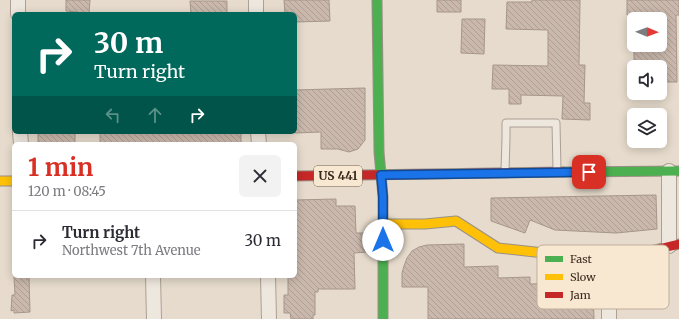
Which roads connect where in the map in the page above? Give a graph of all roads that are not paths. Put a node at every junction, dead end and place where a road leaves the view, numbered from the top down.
1 (18, 0) edge
2 (256, 0) edge
3 (377, 0) edge
4 (18, 12) edge
5 (256, 12) edge
6 (674, 171) edge
7 (557, 172) junction
8 (505, 173) junction
9 (381, 175) junction
10 (297, 176) edge
11 (0, 181) edge
12 (12, 181) edge
13 (383, 224) junction
14 (674, 245) edge
15 (537, 253) edge
16 (153, 278) edge
17 (268, 278) edge
18 (154, 319) edge
19 (269, 319) edge
20 (383, 319) edge

1 - 4 street
2 - 5 street
3 - 9 street
6 - 7 street, US 441
6 - 14 street
7 - 8 street, US 441
7 - 8 lane
8 - 9 street, US 441
9 - 10 street, US 441
9 - 13 street
11 - 12 street
13 - 15 street
13 - 20 street
16 - 18 street
17 - 19 street

